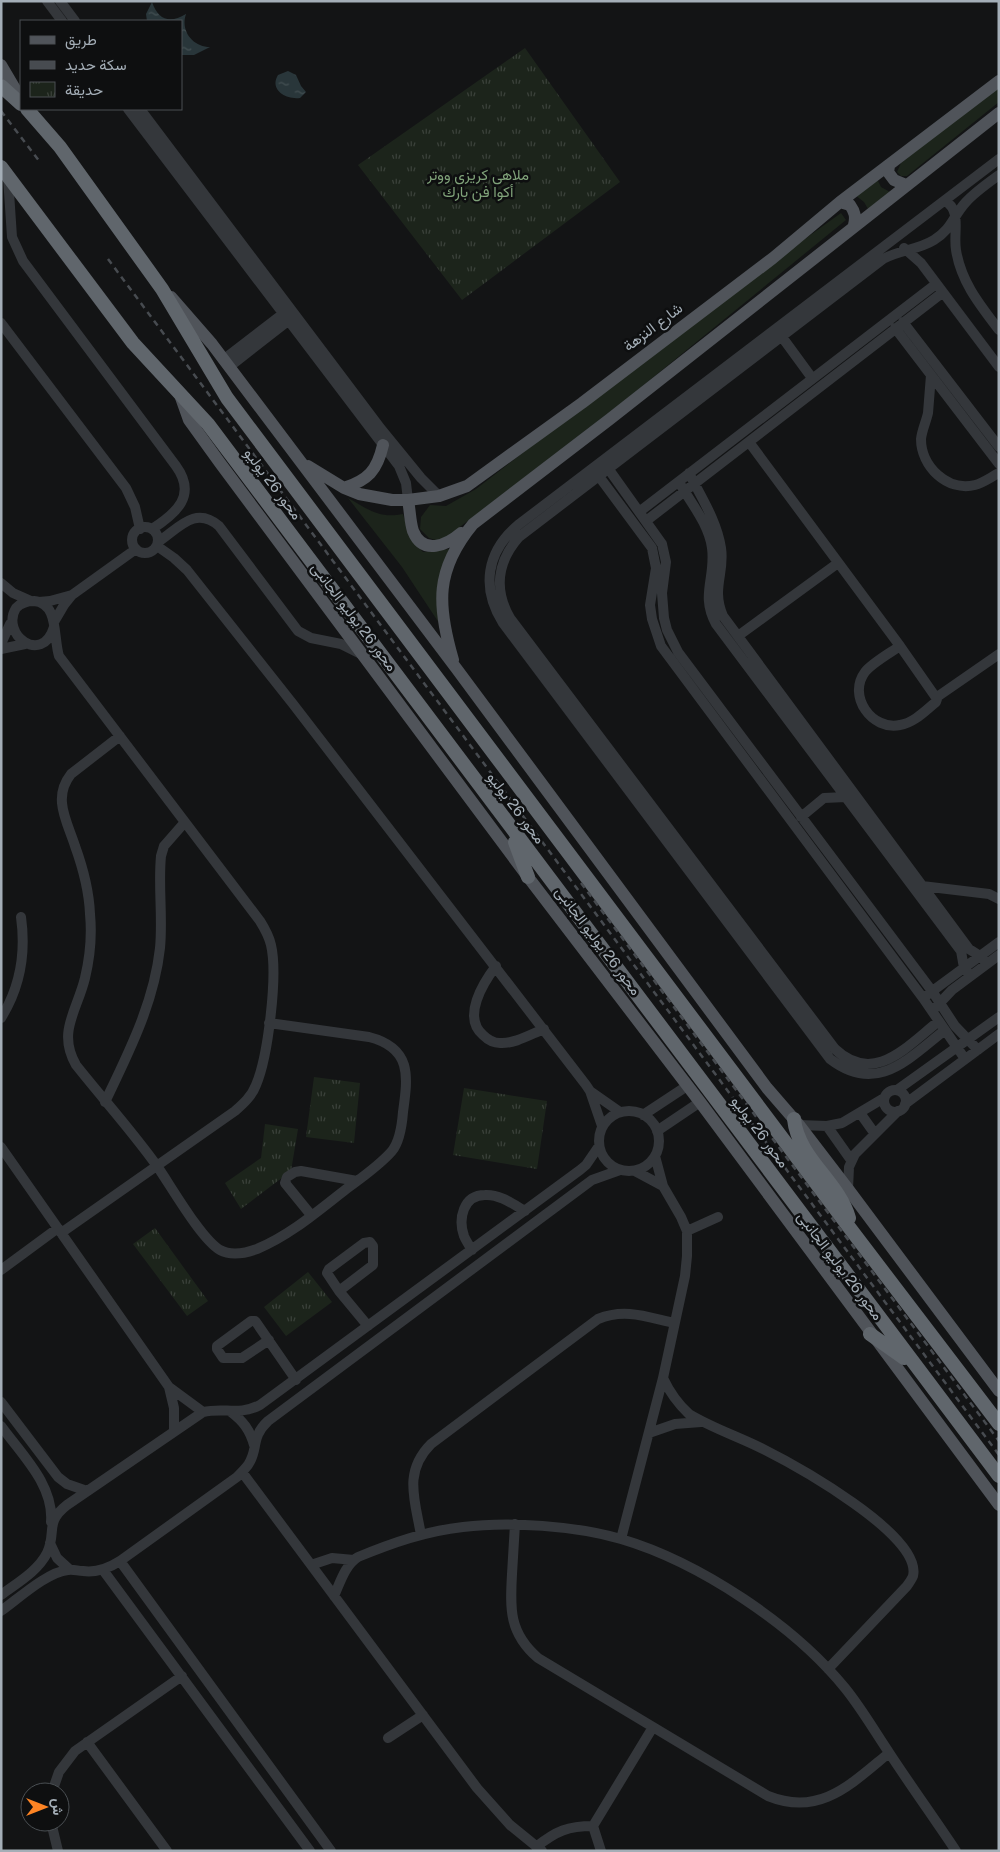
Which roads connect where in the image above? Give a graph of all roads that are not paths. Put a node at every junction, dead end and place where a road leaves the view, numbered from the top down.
1 (47, 1) edge
2 (60, 1) edge
3 (61, 20) edge
4 (74, 20) edge
5 (1, 65) edge
6 (999, 81) edge
7 (1, 86) edge
8 (20, 97) edge
9 (20, 103) edge
10 (28, 110) edge
11 (129, 110) edge
12 (140, 110) edge
13 (999, 113) edge
14 (145, 124) junction
15 (999, 159) edge
16 (889, 166) junction
17 (4, 171) edge
18 (999, 175) edge
19 (906, 185) junction
20 (945, 201) junction
21 (840, 202) junction
22 (955, 220) junction
23 (854, 225) junction
24 (899, 236) junction
25 (907, 250) junction
26 (939, 288) junction
27 (162, 289) junction
28 (289, 314) junction
29 (1, 323) edge
30 (899, 325) junction
31 (999, 330) edge
32 (782, 337) junction
33 (226, 363) junction
34 (999, 367) edge
35 (931, 375) junction
36 (812, 378) junction
37 (345, 388) junction
38 (179, 392) junction
39 (749, 442) junction
40 (383, 445) junction
41 (999, 447) edge
42 (299, 459) junction
43 (999, 464) edge
44 (605, 465) junction
45 (596, 472) junction
46 (689, 473) junction
47 (999, 473) edge
48 (678, 482) junction
49 (694, 484) junction
50 (344, 488) junction
51 (684, 492) junction
52 (439, 496) junction
53 (408, 500) junction
54 (639, 512) junction
55 (646, 521) junction
56 (473, 524) junction
57 (140, 529) junction
58 (152, 529) junction
59 (158, 544) junction
60 (136, 549) junction
61 (838, 563) junction
62 (3, 585) edge
63 (72, 595) junction
64 (35, 601) junction
65 (501, 611) junction
66 (11, 619) junction
67 (54, 624) junction
68 (738, 636) junction
69 (1, 644) edge
70 (29, 644) junction
71 (900, 646) junction
72 (1, 649) edge
73 (362, 654) junction
74 (999, 654) edge
75 (59, 656) junction
76 (456, 668) junction
77 (937, 697) junction
78 (120, 736) junction
79 (828, 773) junction
80 (846, 797) junction
81 (824, 798) junction
82 (801, 816) junction
83 (185, 822) junction
84 (510, 827) junction
85 (528, 877) junction
86 (922, 886) junction
87 (999, 899) edge
88 (21, 917) dead end
89 (999, 942) edge
90 (999, 955) edge
91 (984, 960) junction
92 (496, 966) junction
93 (967, 972) junction
94 (932, 992) junction
95 (923, 998) junction
96 (940, 1004) junction
97 (932, 1012) junction
98 (999, 1017) edge
99 (1, 1018) edge
100 (938, 1021) junction
101 (269, 1023) junction
102 (544, 1029) junction
103 (945, 1030) junction
104 (999, 1034) edge
105 (969, 1040) junction
106 (956, 1046) junction
107 (978, 1050) junction
108 (965, 1059) junction
109 (687, 1086) junction
110 (898, 1090) junction
111 (590, 1091) junction
112 (884, 1098) junction
113 (105, 1102) junction
114 (700, 1102) junction
115 (902, 1107) junction
116 (620, 1112) junction
117 (860, 1113) junction
118 (643, 1115) junction
119 (796, 1122) junction
120 (602, 1126) junction
121 (827, 1126) junction
122 (657, 1131) junction
123 (875, 1134) junction
124 (599, 1146) junction
125 (1, 1147) edge
126 (655, 1156) junction
127 (851, 1160) junction
128 (156, 1165) junction
129 (620, 1170) junction
130 (634, 1171) junction
131 (357, 1181) junction
132 (663, 1186) junction
133 (848, 1189) junction
134 (524, 1211) junction
135 (311, 1215) junction
136 (718, 1217) dead end
137 (60, 1230) junction
138 (687, 1231) junction
139 (852, 1231) junction
140 (472, 1250) junction
141 (1, 1270) edge
142 (339, 1291) junction
143 (674, 1323) junction
144 (368, 1326) junction
145 (870, 1334) junction
146 (269, 1340) junction
147 (916, 1366) junction
148 (663, 1378) junction
149 (296, 1380) junction
150 (169, 1387) junction
151 (999, 1391) edge
152 (1, 1402) edge
153 (203, 1412) junction
154 (231, 1412) junction
155 (702, 1422) junction
156 (999, 1424) edge
157 (1, 1426) edge
158 (174, 1431) junction
159 (649, 1433) junction
160 (254, 1445) junction
161 (47, 1463) junction
162 (35, 1472) junction
163 (242, 1472) junction
164 (999, 1476) edge
165 (87, 1491) junction
166 (999, 1506) edge
167 (515, 1524) junction
168 (51, 1525) junction
169 (421, 1535) junction
170 (621, 1539) junction
171 (50, 1543) junction
172 (354, 1560) junction
173 (120, 1561) junction
174 (311, 1564) junction
175 (35, 1569) junction
176 (69, 1569) junction
177 (103, 1570) junction
178 (44, 1580) junction
179 (1, 1595) edge
180 (334, 1596) junction
181 (1, 1611) edge
182 (828, 1669) junction
183 (182, 1676) junction
184 (423, 1715) junction
185 (653, 1727) junction
186 (388, 1738) dead end
187 (87, 1742) junction
188 (889, 1752) junction
189 (56, 1782) edge
190 (593, 1826) junction
191 (53, 1832) edge
192 (539, 1849) edge
193 (58, 1851) edge
194 (166, 1851) edge
195 (310, 1851) edge
196 (331, 1851) edge
197 (602, 1851) edge
198 (956, 1851) edge

1 - 3 street
2 - 4 street
5 - 8 main road
6 - 16 main road, شارع النزهة
7 - 9 highway
10 - 27 highway, محور 26 يوليو
11 - 14 street
12 - 14 street
13 - 19 main road
14 - 28 street
15 - 20 street
16 - 19 main road
16 - 21 main road, شارع النزهة
17 - 38 highway, محور 26 يوليو
17 - 58 street
18 - 22 street
19 - 23 main road
20 - 22 street
20 - 24 street
21 - 23 main road
21 - 52 main road, شارع النزهة
22 - 25 street
22 - 31 street
23 - 56 main road
24 - 25 street
24 - 44 street
25 - 26 street
25 - 32 street
26 - 30 street
26 - 34 street
26 - 36 street
27 - 33 main road
27 - 139 highway, محور 26 يوليو
28 - 33 street
28 - 37 street
29 - 57 street
30 - 35 street
30 - 39 street
30 - 41 street
32 - 36 street
32 - 44 street
33 - 42 main road
35 - 43 street
35 - 47 street
36 - 46 street
37 - 40 street
37 - 52 street
38 - 73 main road, محور 26 يوليو الجانبى
38 - 84 highway, محور 26 يوليو
39 - 49 street
39 - 61 street
40 - 50 main road
40 - 53 street
42 - 50 main road, شارع النزهة
42 - 76 main road
44 - 45 street
44 - 54 street
45 - 65 street
45 - 95 street
46 - 48 street
46 - 49 street
48 - 51 street
48 - 54 street
49 - 51 street
49 - 68 street
50 - 53 main road, شارع النزهة
51 - 55 street
51 - 79 street
52 - 53 main road, شارع النزهة
53 - 56 main road
54 - 55 street
55 - 82 street
56 - 76 main road
57 - 58 street
57 - 60 street
58 - 59 street
59 - 60 street
59 - 73 street
59 - 92 street
60 - 63 street
61 - 68 street
61 - 71 street
62 - 64 street
62 - 66 street
63 - 64 street
63 - 67 street
64 - 66 street
64 - 67 street
65 - 100 street
65 - 103 street
66 - 69 street
66 - 70 street
67 - 70 street
67 - 75 street
68 - 86 street
70 - 72 street
70 - 75 street
71 - 77 street
71 - 77 street
73 - 85 main road, محور 26 يوليو الجانبى
74 - 77 street
75 - 78 street
76 - 119 main road
78 - 83 street
78 - 113 street
79 - 80 street
79 - 81 street
80 - 81 street
80 - 93 street
81 - 82 street
82 - 94 street
83 - 101 street
83 - 113 street
84 - 85 highway
84 - 147 highway, محور 26 يوليو
85 - 109 main road, محور 26 يوليو الجانبى
86 - 87 street
86 - 91 street
88 - 99 street
89 - 91 street
90 - 91 street
91 - 93 street
92 - 102 street
92 - 102 street
93 - 94 street
93 - 96 street
94 - 95 street
94 - 96 street
95 - 97 street
96 - 97 street
96 - 105 street
97 - 100 street
98 - 105 street
100 - 103 street
101 - 128 street
101 - 131 street
102 - 111 street
103 - 106 street
104 - 107 street
105 - 106 street
105 - 107 street
106 - 108 street
106 - 110 street
107 - 108 street
108 - 115 street
109 - 114 main road, محور 26 يوليو الجانبى
109 - 118 street
110 - 112 street
110 - 115 street
111 - 116 street
111 - 120 street
112 - 115 street
112 - 117 street
113 - 128 street
114 - 122 street
114 - 145 main road, محور 26 يوليو الجانبى
115 - 123 street
116 - 118 street
116 - 120 street
117 - 121 street
117 - 123 street
118 - 122 street
119 - 121 street
119 - 133 main road
119 - 139 highway
120 - 124 street
121 - 127 street
122 - 126 street
123 - 127 street
124 - 129 street
124 - 134 street
125 - 137 street
126 - 130 street
126 - 132 street
127 - 133 street
128 - 135 street
128 - 137 street
129 - 130 street
129 - 160 street
130 - 132 street
131 - 135 street
131 - 135 street
132 - 138 street
133 - 151 main road
134 - 140 street
134 - 140 street
136 - 138 street
137 - 141 street
137 - 150 street
138 - 143 street
139 - 156 highway, محور 26 يوليو
140 - 144 street
142 - 142 street
142 - 144 street
143 - 148 street
143 - 169 street
144 - 149 street
145 - 147 highway
145 - 166 main road, محور 26 يوليو الجانبى
146 - 146 street
146 - 149 street
147 - 164 highway, محور 26 يوليو
148 - 155 street
148 - 159 street
149 - 154 street
150 - 153 street
150 - 158 street
152 - 161 street
153 - 154 street
153 - 158 street
154 - 160 street
155 - 159 street
155 - 182 street
157 - 162 street
158 - 165 street
159 - 170 street
160 - 163 street
161 - 162 street
161 - 165 street
162 - 168 street
163 - 173 street
163 - 174 street
165 - 168 street
167 - 169 street
167 - 170 street
167 - 185 street
168 - 171 street
169 - 172 street
170 - 182 street
171 - 175 street
171 - 176 street
172 - 174 street
172 - 180 street
173 - 177 street
173 - 196 street
174 - 180 street
175 - 178 street
175 - 179 street
176 - 177 street
176 - 178 street
177 - 183 street
178 - 181 street
180 - 184 street
182 - 188 street
183 - 187 street
183 - 195 street
184 - 186 street
184 - 192 street
185 - 188 street
185 - 190 street
187 - 189 street
187 - 194 street
188 - 198 street
190 - 192 street
190 - 197 street
191 - 193 street

